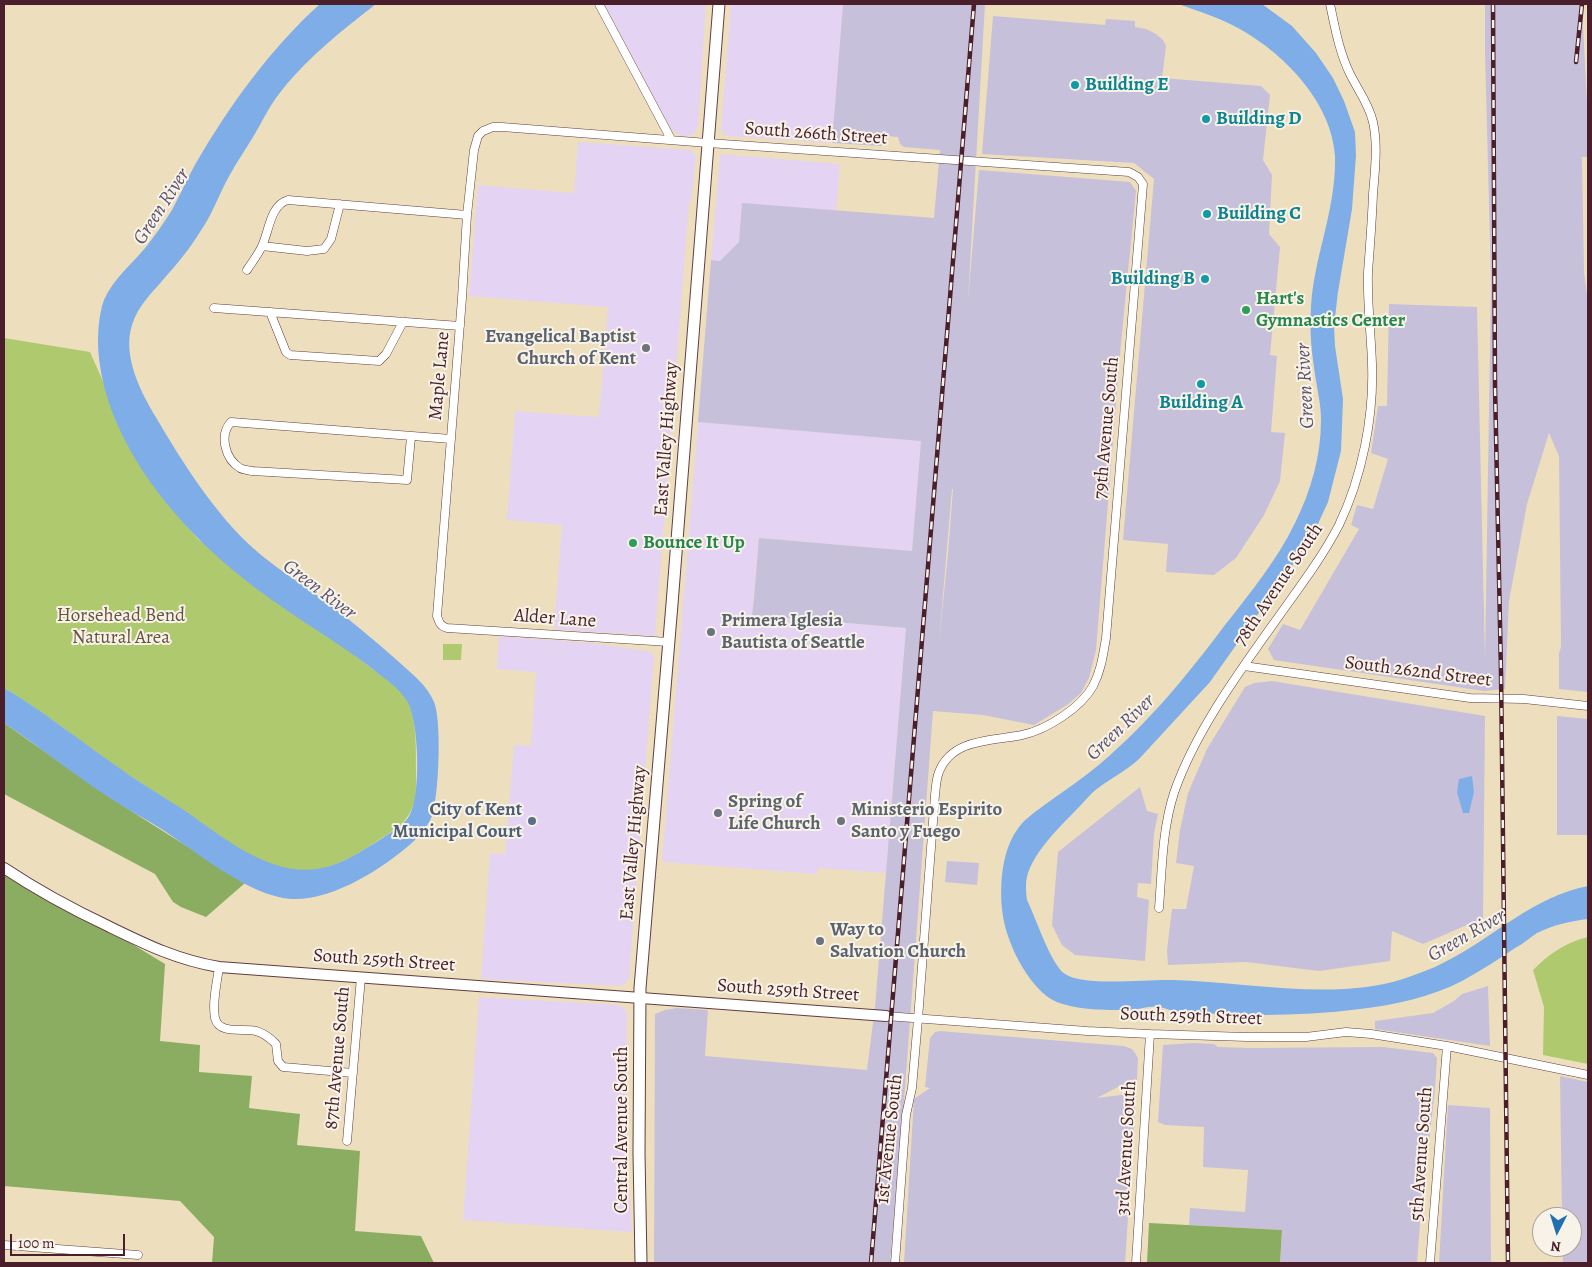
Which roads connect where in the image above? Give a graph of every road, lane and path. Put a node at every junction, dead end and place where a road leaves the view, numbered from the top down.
1 (599, 4) edge
2 (719, 4) edge
3 (1330, 4) edge
4 (483, 131) joint
5 (671, 139) junction
6 (708, 143) junction
7 (1143, 184) joint
8 (340, 204) junction
9 (467, 215) junction
10 (262, 246) junction
11 (247, 270) dead end
12 (214, 308) dead end
13 (270, 312) junction
14 (403, 322) junction
15 (460, 326) junction
16 (411, 437) junction
17 (451, 439) junction
18 (441, 625) joint
19 (669, 642) junction
20 (1244, 666) junction
21 (1588, 706) edge
22 (937, 779) joint
23 (4, 868) edge
24 (1159, 908) dead end
25 (219, 967) junction
26 (361, 977) junction
27 (639, 997) junction
28 (886, 1016) joint
29 (918, 1019) junction
30 (1150, 1034) junction
31 (1447, 1046) junction
32 (353, 1073) junction
33 (1588, 1075) edge
34 (347, 1141) dead end
35 (4, 1245) edge
36 (138, 1255) dead end
37 (641, 1263) edge
38 (895, 1263) edge
39 (1136, 1263) edge
40 (1430, 1263) edge

1 - 5 street
2 - 6 main road, East Valley Highway
3 - 20 street, 78th Avenue South
4 - 5 street, South 266th Street
4 - 9 street, Maple Lane
5 - 6 street, South 266th Street
6 - 7 street, South 266th Street
6 - 19 main road, East Valley Highway
7 - 22 street, 79th Avenue South
8 - 9 street
8 - 10 street
8 - 10 street
9 - 15 street, Maple Lane
10 - 11 street
12 - 13 street
13 - 14 street
13 - 14 street
14 - 15 street
15 - 17 street, Maple Lane
16 - 16 street
16 - 17 street
17 - 18 street, Maple Lane
18 - 19 street, Alder Lane
19 - 27 main road, East Valley Highway
20 - 21 street, South 262nd Street
20 - 24 street, 78th Avenue South
22 - 29 street, 1st Avenue South
23 - 25 street, South 259th Street
25 - 26 street, South 259th Street
25 - 32 street
26 - 27 street, South 259th Street
26 - 32 street, 87th Avenue South
27 - 28 street, South 259th Street
27 - 37 main road, Central Avenue South
28 - 29 street, South 259th Street
29 - 30 street, South 259th Street
29 - 38 street, 1st Avenue South
30 - 31 street, South 259th Street
30 - 39 street, 3rd Avenue South
31 - 33 street, South 259th Street
31 - 40 street, 5th Avenue South
32 - 34 street, 87th Avenue South
35 - 36 street

